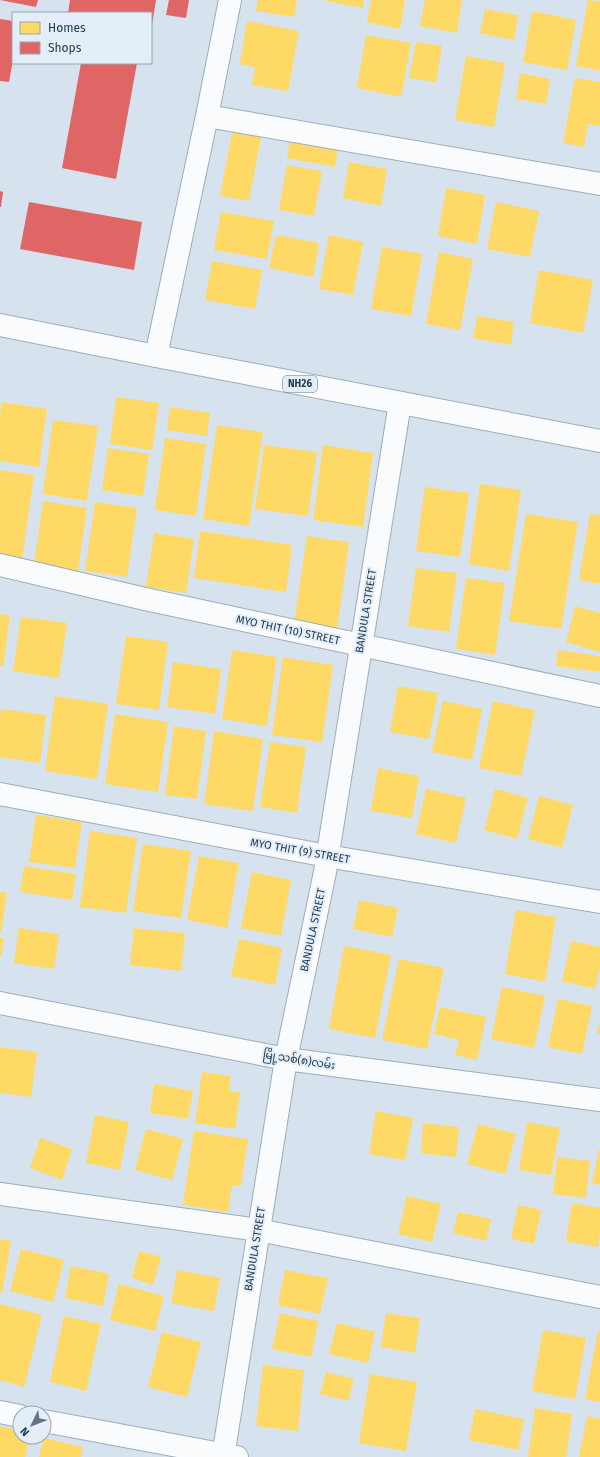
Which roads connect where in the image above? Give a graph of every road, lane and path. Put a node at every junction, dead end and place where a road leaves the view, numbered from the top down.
1 (230, 0) edge
2 (207, 116) junction
3 (600, 184) edge
4 (0, 325) edge
5 (156, 356) junction
6 (400, 403) junction
7 (600, 441) edge
8 (0, 565) edge
9 (360, 645) junction
10 (600, 696) edge
11 (0, 794) edge
12 (327, 856) junction
13 (600, 902) edge
14 (0, 1004) edge
15 (286, 1059) junction
16 (600, 1100) edge
17 (0, 1194) edge
18 (258, 1230) junction
19 (600, 1297) edge
20 (0, 1412) edge
21 (12, 1414) edge
22 (52, 1422) edge
23 (228, 1456) edge

1 - 2 main road
2 - 3 main road
2 - 5 main road
4 - 5 main road, NH26
5 - 6 main road, NH26
6 - 7 main road, NH26
6 - 9 main road, BANDULA STREET
8 - 9 main road, MYO THIT (10) STREET
9 - 10 main road, MYO THIT (10) STREET
9 - 12 main road, BANDULA STREET
11 - 12 main road, MYO THIT (9) STREET
12 - 13 main road, MYO THIT (9) STREET
12 - 15 main road, BANDULA STREET
14 - 15 main road, မြို့သစ်(၈)လမ်း
15 - 16 main road, မြို့သစ်(၈)လမ်း
15 - 18 main road, BANDULA STREET
17 - 18 main road
18 - 19 main road
18 - 23 main road, BANDULA STREET
20 - 21 main road
22 - 23 main road

